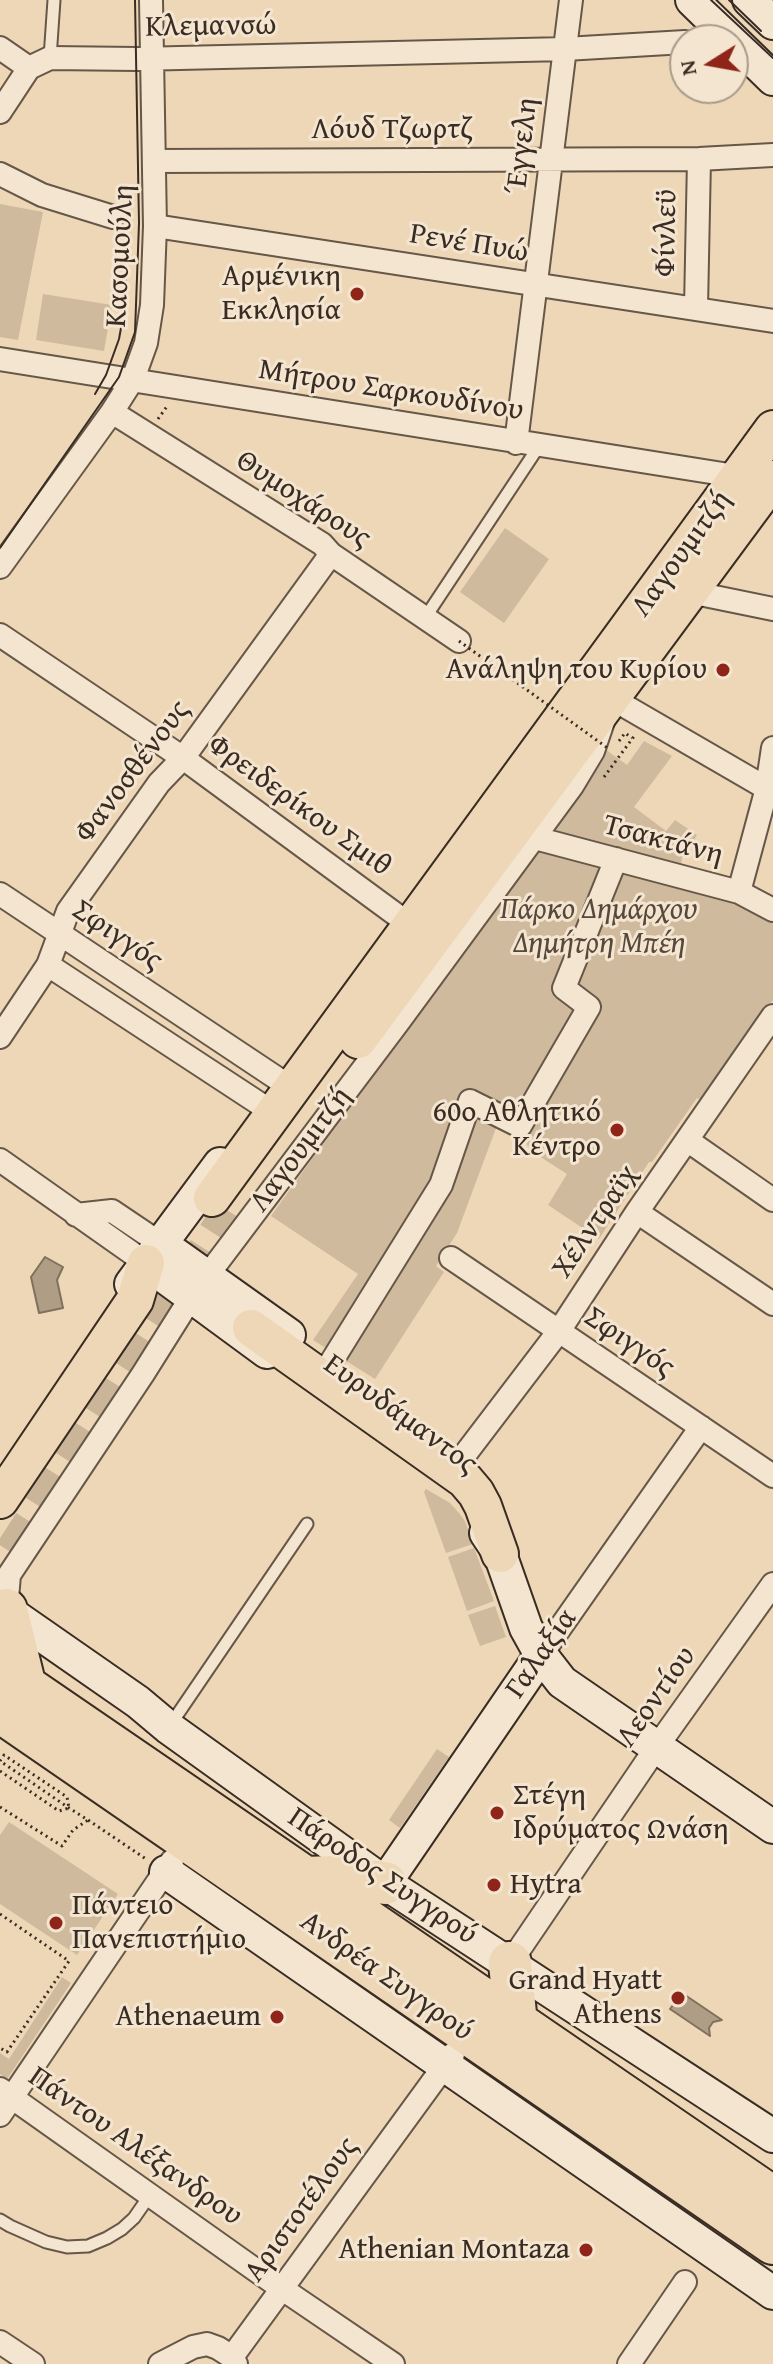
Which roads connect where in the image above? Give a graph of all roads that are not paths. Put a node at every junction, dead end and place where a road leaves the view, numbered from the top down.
1 (54, 0) edge
2 (151, 0) edge
3 (571, 0) edge
4 (692, 0) edge
5 (723, 0) edge
6 (749, 0) edge
7 (773, 23) edge
8 (717, 24) edge
9 (727, 24) edge
10 (669, 43) edge
11 (0, 48) edge
12 (565, 49) junction
13 (749, 56) edge
14 (50, 58) junction
15 (153, 58) junction
16 (29, 68) junction
17 (773, 79) edge
18 (0, 112) edge
19 (773, 155) edge
20 (552, 159) junction
21 (699, 159) junction
22 (155, 161) junction
23 (0, 174) edge
24 (113, 217) dead end
25 (155, 226) junction
26 (536, 284) junction
27 (696, 308) junction
28 (773, 321) edge
29 (0, 359) edge
30 (133, 379) junction
31 (112, 412) junction
32 (773, 429) edge
33 (516, 443) junction
34 (539, 446) junction
35 (764, 480) edge
36 (331, 554) junction
37 (0, 567) edge
38 (690, 592) junction
39 (773, 609) edge
40 (425, 618) junction
41 (0, 635) edge
42 (459, 641) road end
43 (600, 689) junction
44 (773, 748) edge
45 (183, 758) junction
46 (770, 790) edge
47 (535, 838) junction
48 (616, 859) junction
49 (739, 892) junction
50 (0, 894) edge
51 (773, 910) edge
52 (402, 919) junction
53 (59, 933) junction
54 (48, 965) junction
55 (773, 1016) edge
56 (0, 1037) edge
57 (272, 1094) junction
58 (687, 1140) junction
59 (0, 1160) edge
60 (773, 1200) edge
61 (221, 1205) tunnel mouth
62 (637, 1212) junction
63 (153, 1254) junction
64 (451, 1258) dead end
65 (199, 1286) junction
66 (773, 1304) edge
67 (251, 1328) dead end
68 (559, 1331) junction
69 (330, 1364) junction
70 (701, 1427) junction
71 (463, 1457) junction
72 (773, 1476) edge
73 (0, 1477) edge
74 (0, 1500) edge
75 (307, 1524) dead end
76 (500, 1554) junction
77 (773, 1584) edge
78 (3, 1608) edge
79 (541, 1655) junction
80 (6, 1700) edge
81 (169, 1728) junction
82 (656, 1748) junction
83 (773, 1827) edge
84 (175, 1856) junction
85 (304, 1878) junction
86 (385, 1883) junction
87 (510, 1963) junction
88 (516, 2024) junction
89 (456, 2050) junction
90 (4, 2100) edge
91 (773, 2136) edge
92 (150, 2195) junction
93 (773, 2198) edge
94 (0, 2220) edge
95 (773, 2243) edge
96 (685, 2282) dead end
97 (281, 2288) junction
98 (773, 2293) edge
99 (0, 2342) edge
100 (234, 2360) edge
101 (33, 2364) edge
102 (160, 2364) edge
103 (393, 2364) edge
104 (629, 2364) edge

1 - 14 lane
2 - 15 street, Κασομούλη
3 - 12 street, Έγγελη
4 - 8 street
5 - 9 street
6 - 7 street
10 - 12 street, Κλεμανσώ
11 - 16 street
12 - 15 street, Κλεμανσώ
12 - 20 street, Έγγελη
13 - 17 street
14 - 15 street, Κλεμανσώ
14 - 16 street, Κλεμανσώ
15 - 22 street, Κασομούλη
16 - 18 street
19 - 21 street, Λόυδ Τζωρτζ
20 - 21 street, Λόυδ Τζωρτζ
20 - 22 street, Λόυδ Τζωρτζ
20 - 26 street, Έγγελη
21 - 27 street, Φίνλεϋ
22 - 25 street, Κασομούλη
23 - 24 street
25 - 26 street, Ρενέ Πυώ
25 - 30 street, Κασομούλη
26 - 27 street, Ρενέ Πυώ
26 - 33 street, Έγγελη
27 - 28 street, Ρενέ Πυώ
29 - 30 street, Μήτρου Σαρκουδίνου
30 - 31 street, Κασομούλη
30 - 33 street, Μήτρου Σαρκουδίνου
31 - 36 street, Θυμοχάρους
31 - 37 street, Κασομούλη
32 - 35 main road, Λαγουμιτζή
33 - 34 street, Μήτρου Σαρκουδίνου
34 - 35 street, Μήτρου Σαρκουδίνου
34 - 40 lane
35 - 38 main road, Λαγουμιτζή
35 - 43 main road, Λαγουμιτζή
36 - 40 street, Θυμοχάρους
36 - 45 street, Φανοσθένους
38 - 39 street
38 - 43 main road, Λαγουμιτζή
40 - 42 street, Θυμοχάρους
41 - 45 street, Φρειδερίκου Σμιθ
43 - 46 street
43 - 47 street, Λαγουμιτζή
43 - 52 street, Λαγουμιτζή
43 - 61 main road, Λαγουμιτζή
44 - 46 street
45 - 52 street, Φρειδερίκου Σμιθ
45 - 53 street, Φανοσθένους
46 - 49 street
47 - 48 street, Τσακτάνη
47 - 65 street, Λαγουμιτζή
48 - 49 street, Τσακτάνη
48 - 69 street
49 - 51 street, Τσακτάνη
50 - 53 street, Σφιγγός
52 - 57 street, Λαγουμιτζή
53 - 54 street, Φανοσθένους
53 - 57 street, Σφιγγός
54 - 56 street, Φανοσθένους
54 - 57 street, Σφιγγός
55 - 58 street, Χέλντραϊχ
57 - 63 street, Λαγουμιτζή
58 - 60 street
58 - 62 street, Χέλντραϊχ
59 - 63 street
62 - 66 street
62 - 68 street, Χέλντραϊχ
63 - 65 street, Ευρυδάμαντος
63 - 73 street, Λαγουμιτζή
63 - 74 main road
64 - 68 street, Σφιγγός
65 - 69 street, Ευρυδάμαντος
65 - 76 street, Ευρυδάμαντος
65 - 78 street, Λαγουμιτζή
67 - 76 main road
68 - 70 street, Σφιγγός
68 - 71 street, Χέλντραϊχ
69 - 71 street, Ευρυδάμαντος
70 - 72 street, Σφιγγός
70 - 79 street, Γαλαξία
71 - 79 street, Ευρυδάμαντος
75 - 81 lane
76 - 79 street, Ευρυδάμαντος
77 - 82 street, Λεοντίου
78 - 80 highway
78 - 81 street, Πάροδος Συγγρού
79 - 82 street, Ευρυδάμαντος
79 - 86 street, Γαλαξία
80 - 84 highway, Ανδρέα Συγγρού
80 - 85 highway, Ανδρέα Συγγρού
81 - 86 street, Πάροδος Συγγρού
82 - 83 street, Ευρυδάμαντος
82 - 87 street, Λεοντίου
84 - 89 highway, Ανδρέα Συγγρού
84 - 90 street
85 - 86 highway
85 - 88 highway, Ανδρέα Συγγρού
86 - 87 street, Πάροδος Συγγρού
87 - 88 highway
87 - 91 street, Πάροδος Συγγρού
88 - 93 highway, Ανδρέα Συγγρού
89 - 95 highway, Ανδρέα Συγγρού
89 - 97 street, Αριστοτέλους
89 - 98 street
90 - 92 street, Πάντου Αλέξανδρου
92 - 94 lane
92 - 97 street, Πάντου Αλέξανδρου
96 - 104 street
97 - 100 street, Αριστοτέλους
97 - 103 street, Πάντου Αλέξανδρου
99 - 101 street
100 - 102 street, Αριστοτέλους

